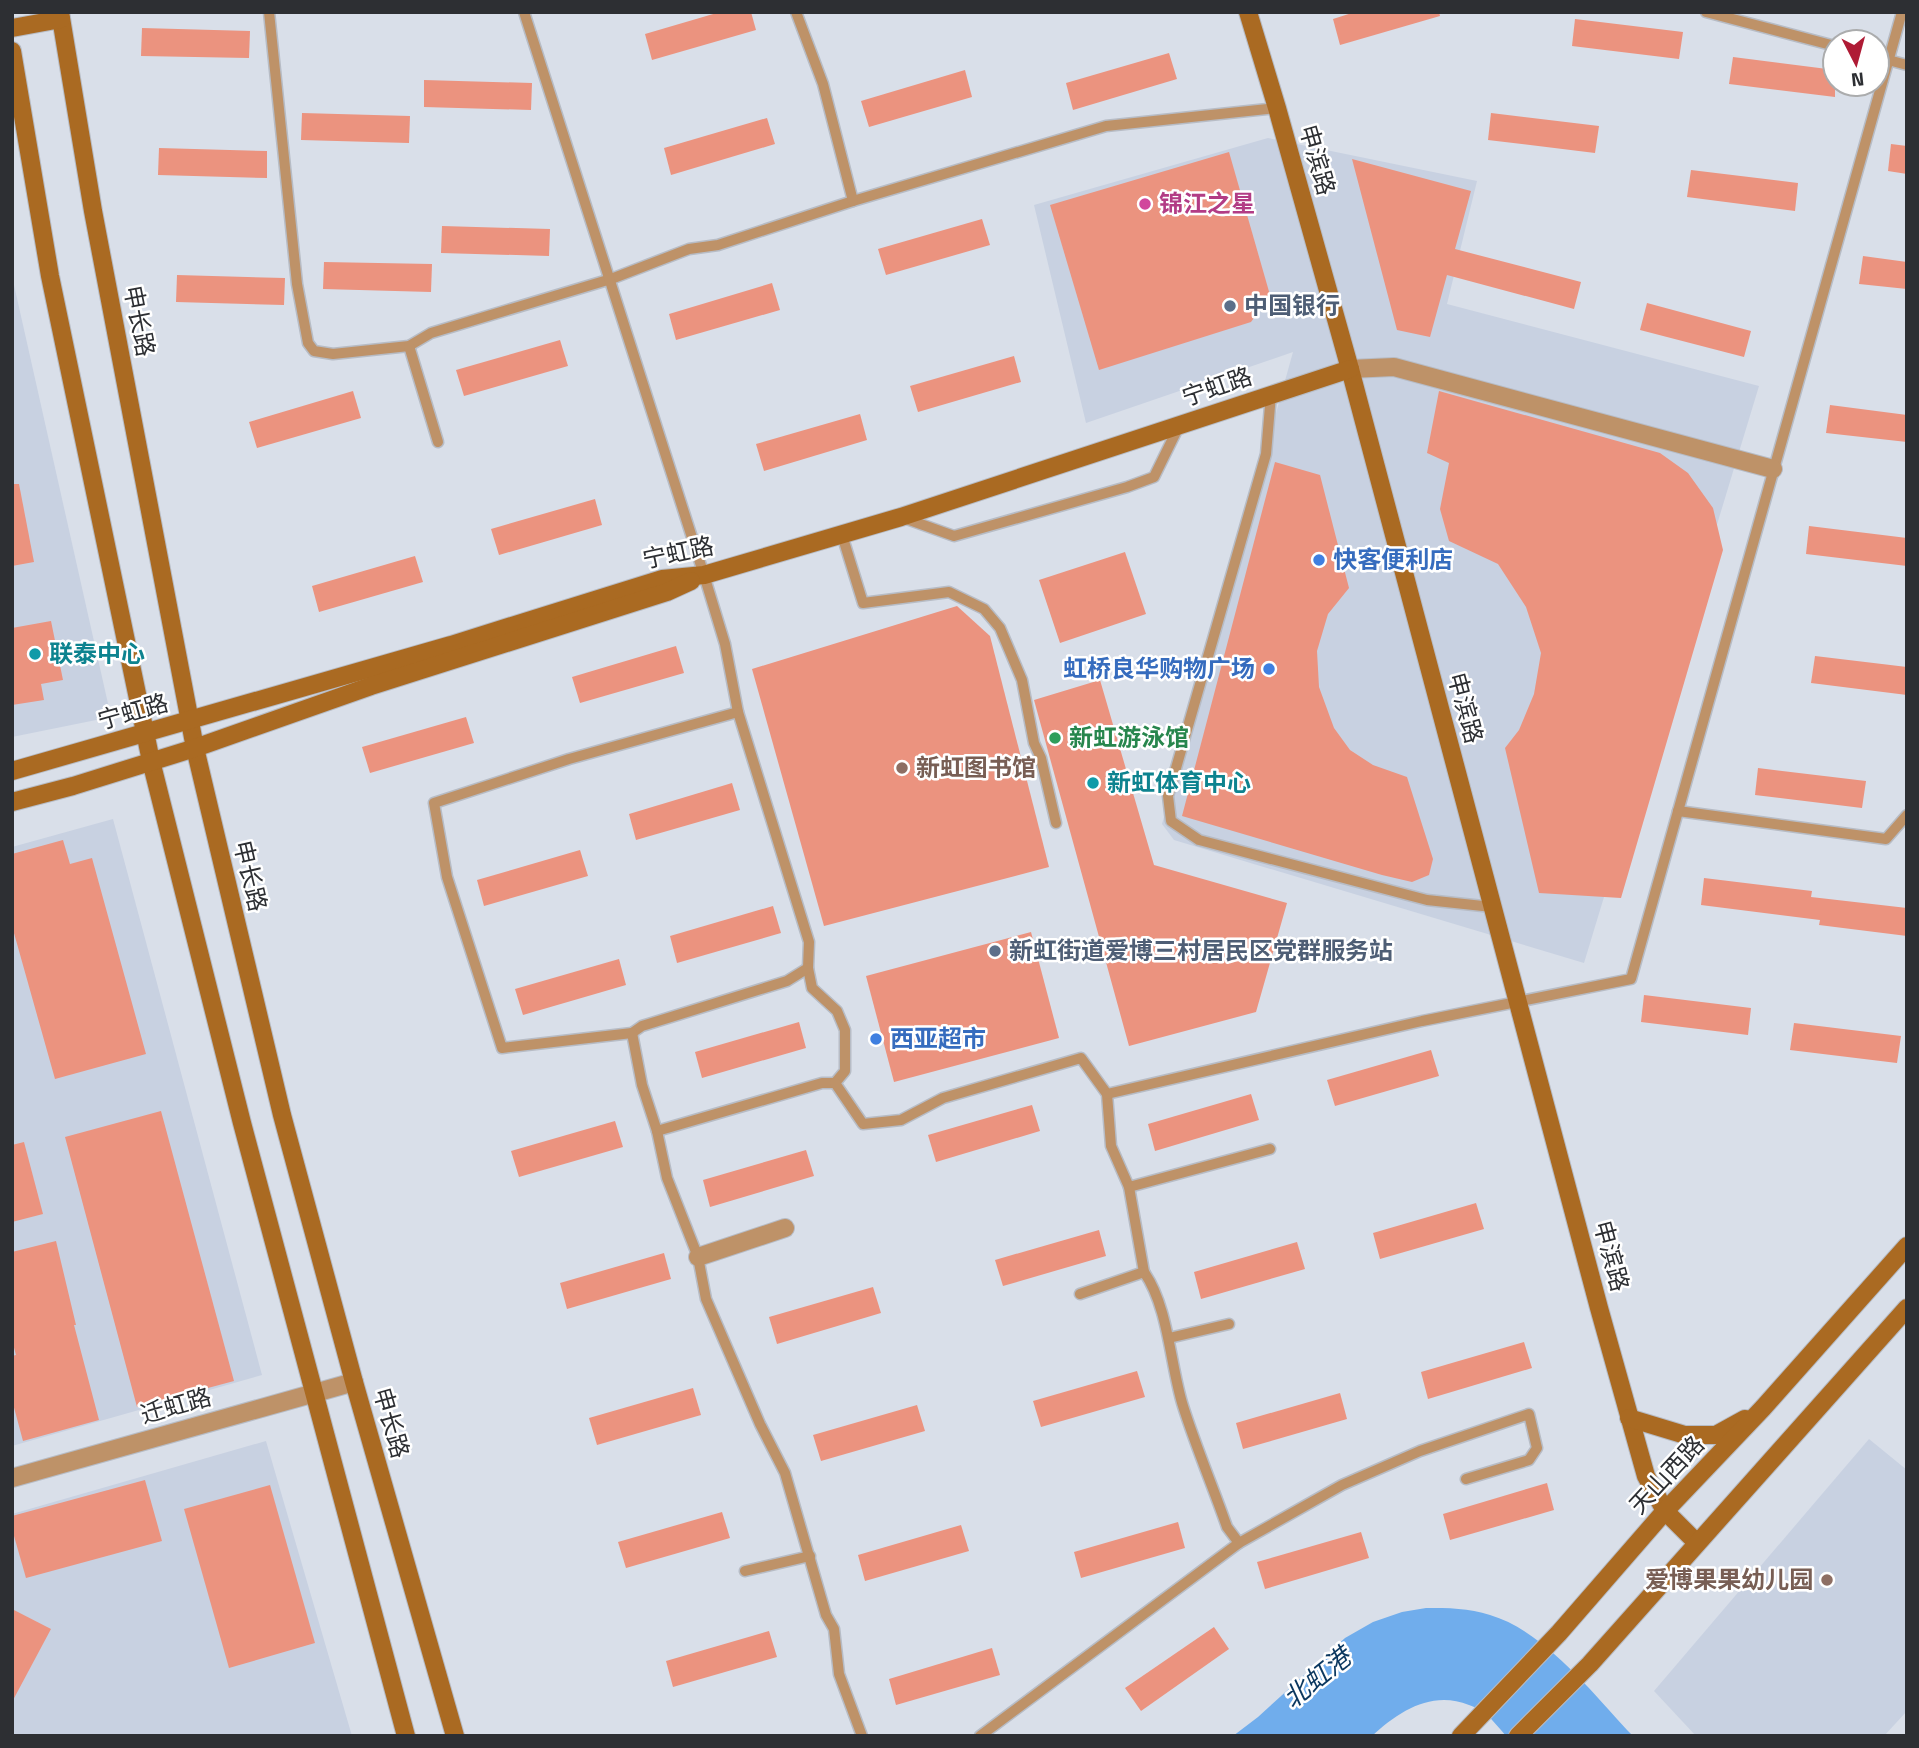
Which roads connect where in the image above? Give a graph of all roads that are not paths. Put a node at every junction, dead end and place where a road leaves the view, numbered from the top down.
1 (269, 12) edge
2 (524, 12) edge
3 (796, 12) edge
4 (1248, 12) edge
5 (1706, 12) edge
6 (1902, 12) edge
7 (61, 15) edge
8 (12, 28) edge
9 (1891, 39) edge
10 (1821, 42) edge
11 (12, 51) edge
12 (1873, 98) edge
13 (1277, 108) junction
14 (853, 201) junction
15 (611, 279) junction
16 (409, 346) junction
17 (1350, 369) junction
18 (1271, 394) junction
19 (1179, 426) junction
20 (438, 442) dead end
21 (1773, 469) junction
22 (901, 517) junction
23 (842, 535) junction
24 (704, 575) junction
25 (738, 712) junction
26 (189, 722) junction
27 (145, 734) junction
28 (195, 748) junction
29 (151, 761) junction
30 (12, 771) edge
31 (12, 802) edge
32 (1678, 811) junction
33 (1907, 815) edge
34 (1056, 823) dead end
35 (1492, 907) junction
36 (808, 968) junction
37 (1518, 1003) junction
38 (632, 1033) junction
39 (835, 1083) junction
40 (1107, 1094) junction
41 (657, 1130) junction
42 (1270, 1149) dead end
43 (1129, 1187) junction
44 (785, 1228) dead end
45 (1907, 1246) edge
46 (698, 1257) junction
47 (1144, 1272) junction
48 (1080, 1294) dead end
49 (1907, 1308) edge
50 (1229, 1324) dead end
51 (1169, 1338) junction
52 (354, 1382) junction
53 (314, 1392) junction
54 (1763, 1408) junction
55 (1629, 1418) junction
56 (12, 1478) edge
57 (1466, 1479) dead end
58 (1665, 1511) junction
59 (1238, 1543) junction
60 (1697, 1543) junction
61 (810, 1556) junction
62 (745, 1571) dead end
63 (1464, 1733) edge
64 (406, 1736) edge
65 (455, 1736) edge
66 (862, 1736) edge
67 (980, 1736) edge
68 (1518, 1736) edge

1 - 16 lane
2 - 15 lane
3 - 14 lane
4 - 13 main road, 申滨路
5 - 10 lane
6 - 9 lane
7 - 8 main road
7 - 26 main road, 申长路
11 - 27 main road
12 - 21 lane
13 - 14 lane
13 - 17 main road, 申滨路
14 - 15 lane
15 - 16 lane
15 - 24 lane
16 - 20 lane
17 - 18 main road, 宁虹路
17 - 21 street
17 - 35 main road, 申滨路
18 - 19 main road, 宁虹路
18 - 35 lane
19 - 22 main road, 宁虹路
19 - 22 lane
21 - 32 lane
22 - 23 main road, 宁虹路
23 - 24 main road, 宁虹路
23 - 34 lane
24 - 25 lane
24 - 26 main road, 宁虹路
24 - 28 main road
25 - 36 lane
25 - 38 lane
26 - 27 main road, 宁虹路
26 - 28 main road, 申长路
27 - 29 main road
27 - 30 main road, 宁虹路
28 - 29 main road
28 - 52 main road, 申长路
29 - 31 main road
29 - 53 main road
32 - 33 lane
32 - 37 lane
35 - 37 main road, 申滨路
36 - 38 lane
36 - 39 lane
37 - 40 lane
37 - 55 main road, 申滨路
38 - 41 lane
39 - 40 lane
39 - 41 lane
40 - 43 lane
41 - 46 lane
42 - 43 lane
43 - 47 lane
44 - 46 street
45 - 54 main road, 天山西路
46 - 61 lane
47 - 48 lane
47 - 51 lane
49 - 60 main road
50 - 51 lane
51 - 59 lane
52 - 53 street, 迁虹路
52 - 65 main road, 申长路
53 - 56 street, 迁虹路
53 - 64 main road
54 - 55 main road
54 - 58 main road, 天山西路
55 - 58 main road, 申滨路
57 - 59 lane
58 - 60 main road, 申滨路
58 - 63 main road, 天山西路
59 - 67 lane
60 - 68 main road
61 - 62 lane
61 - 66 lane

